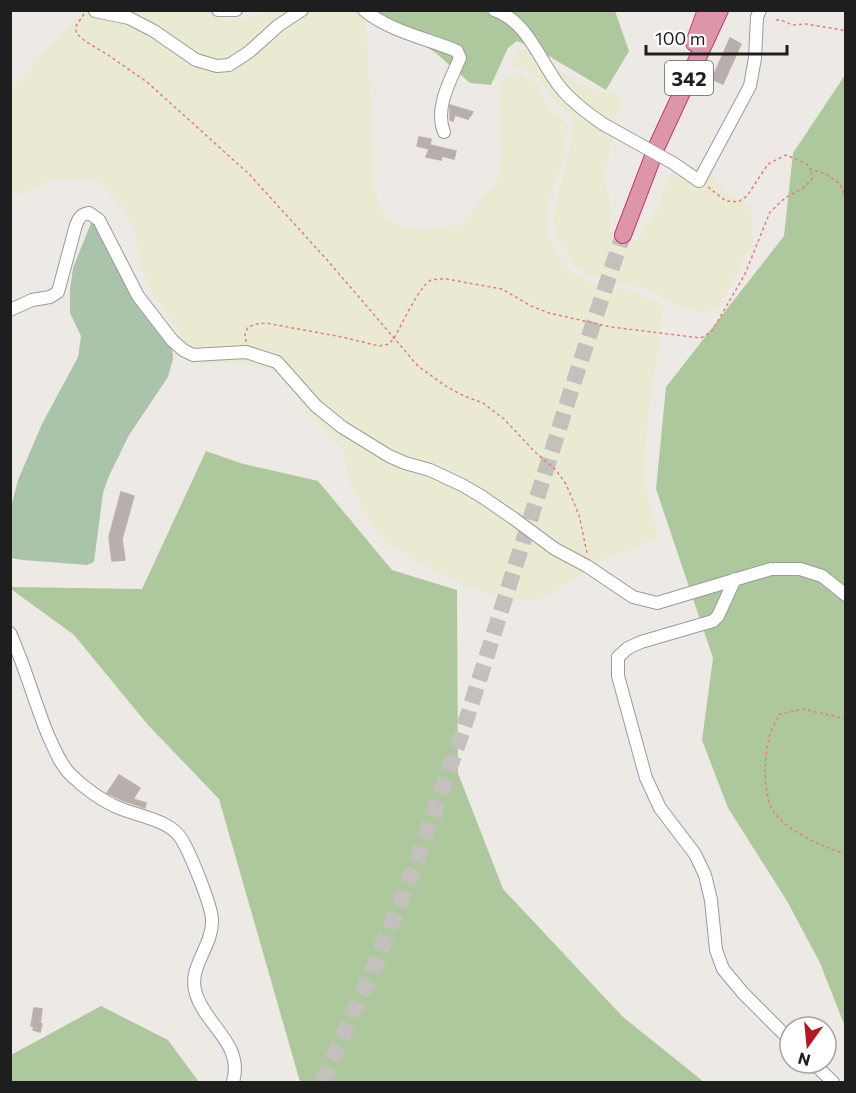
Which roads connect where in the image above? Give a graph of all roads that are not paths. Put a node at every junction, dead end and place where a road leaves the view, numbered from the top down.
1 (218, 10) edge
2 (236, 10) edge
3 (302, 10) edge
4 (364, 10) edge
5 (494, 10) edge
6 (706, 10) edge
7 (720, 10) edge
8 (729, 10) edge
9 (760, 10) edge
10 (95, 11) edge
11 (444, 132) dead end
12 (657, 146) junction
13 (623, 235) tunnel mouth
14 (10, 310) edge
15 (735, 579) junction
16 (846, 595) edge
17 (10, 633) edge
18 (778, 1028) edge
19 (233, 1083) edge

1 - 2 street
3 - 10 street
4 - 11 street
5 - 9 street, bridge
6 - 12 highway
7 - 12 highway, 342
8 - 12 highway
12 - 13 highway, 342
14 - 15 street
15 - 16 street
15 - 18 street
17 - 19 street

